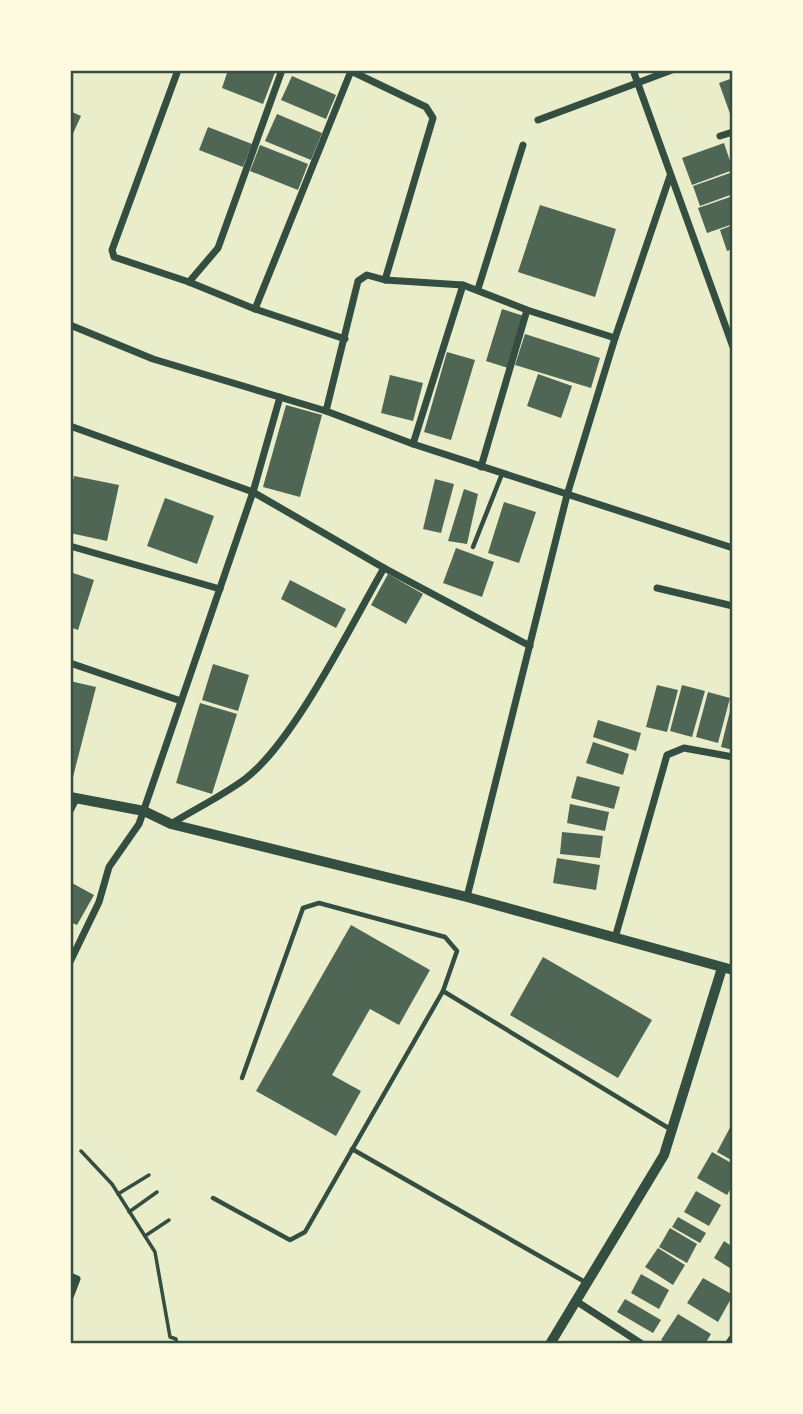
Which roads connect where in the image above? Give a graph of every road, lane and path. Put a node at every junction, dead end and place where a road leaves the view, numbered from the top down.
1 (282, 70) edge
2 (633, 70) edge
3 (672, 70) edge
4 (175, 71) edge
5 (352, 71) edge
6 (637, 82) junction
7 (538, 120) dead end
8 (733, 132) edge
9 (720, 136) dead end
10 (523, 145) dead end
11 (670, 176) junction
12 (386, 280) junction
13 (189, 282) junction
14 (463, 285) junction
15 (478, 289) junction
16 (254, 309) junction
17 (527, 310) junction
18 (70, 325) edge
19 (615, 338) junction
20 (345, 339) junction
21 (733, 347) edge
22 (280, 397) junction
23 (326, 411) junction
24 (70, 426) edge
25 (413, 444) junction
26 (481, 467) junction
27 (502, 474) junction
28 (253, 492) junction
29 (567, 495) junction
30 (70, 546) edge
31 (473, 547) dead end
32 (733, 548) edge
33 (384, 568) junction
34 (657, 588) dead end
35 (220, 589) junction
36 (733, 606) edge
37 (530, 646) junction
38 (70, 663) edge
39 (181, 701) junction
40 (733, 757) edge
41 (73, 798) edge
42 (70, 811) edge
43 (144, 811) junction
44 (170, 824) junction
45 (467, 897) junction
46 (615, 938) junction
47 (70, 962) edge
48 (727, 969) edge
49 (443, 991) junction
50 (242, 1078) dead end
51 (671, 1130) junction
52 (352, 1149) junction
53 (81, 1151) dead end
54 (149, 1175) dead end
55 (157, 1192) dead end
56 (118, 1194) junction
57 (213, 1198) dead end
58 (129, 1212) junction
59 (169, 1220) dead end
60 (145, 1236) junction
61 (70, 1276) edge
62 (587, 1283) junction
63 (70, 1297) edge
64 (576, 1301) junction
65 (733, 1337) edge
66 (177, 1344) edge
67 (550, 1344) edge
68 (642, 1344) edge
69 (728, 1344) edge

1 - 13 street
2 - 6 street
3 - 6 street
4 - 13 street
5 - 12 street
5 - 16 street
6 - 7 street
6 - 11 street
8 - 9 street
10 - 15 street
11 - 19 street
11 - 21 street
12 - 14 street
12 - 20 street
13 - 16 street
14 - 15 street
14 - 25 street
15 - 17 street
16 - 20 street
17 - 19 street
17 - 26 street
18 - 22 street
19 - 29 street
20 - 23 street
22 - 23 street
22 - 28 street
23 - 25 street
24 - 28 street
25 - 26 street
26 - 27 street
27 - 29 street
27 - 31 lane
28 - 33 street
28 - 35 street
29 - 32 street
29 - 37 street
30 - 35 street
33 - 37 street
33 - 44 street
34 - 36 street
35 - 39 street
37 - 45 street
38 - 39 street
39 - 43 street
40 - 46 street
41 - 42 street
41 - 43 street
43 - 44 street
43 - 47 street
44 - 45 street
45 - 46 street
46 - 48 street
48 - 51 street
49 - 50 lane
49 - 51 lane
49 - 52 lane
51 - 62 street
52 - 57 lane
52 - 62 lane
53 - 56 path
54 - 56 path
55 - 58 path
56 - 58 path
58 - 60 path
59 - 60 path
60 - 66 path
61 - 63 street
62 - 64 street
64 - 67 street
64 - 68 street
65 - 69 street

